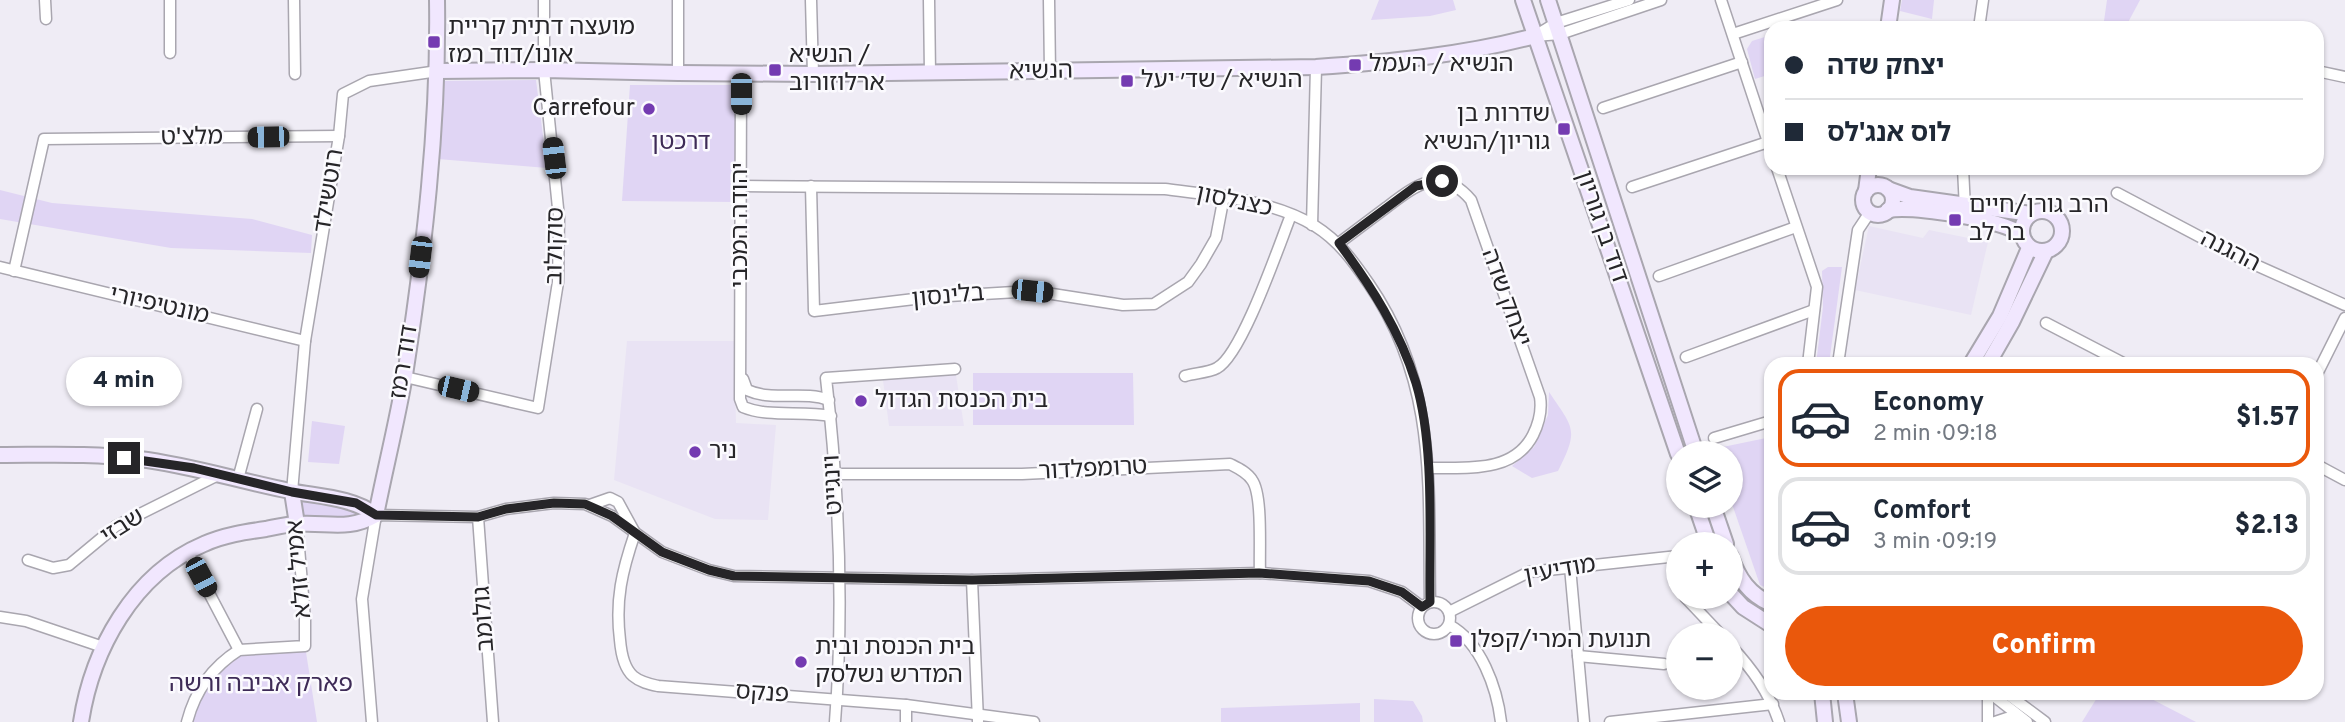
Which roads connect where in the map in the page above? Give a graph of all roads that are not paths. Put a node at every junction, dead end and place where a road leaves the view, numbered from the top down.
1 (45, 0) edge
2 (170, 0) edge
3 (294, 0) edge
4 (436, 0) edge
5 (544, 0) edge
6 (678, 0) edge
7 (811, 0) edge
8 (929, 0) edge
9 (1049, 0) edge
10 (1523, 0) edge
11 (1548, 0) edge
12 (1629, 0) edge
13 (1661, 0) edge
14 (1721, 0) edge
15 (1837, 0) edge
16 (1892, 0) edge
17 (1983, 0) edge
18 (46, 19) dead end
19 (1773, 21) edge
20 (1889, 21) edge
21 (1980, 21) edge
22 (1764, 24) edge
23 (1558, 29) junction
24 (1733, 34) junction
25 (1535, 36) junction
26 (170, 53) dead end
27 (1742, 62) junction
28 (1316, 67) junction
29 (544, 70) junction
30 (438, 71) junction
31 (1050, 72) junction
32 (2324, 72) edge
33 (930, 73) junction
34 (295, 74) dead end
35 (678, 74) junction
36 (741, 74) junction
37 (813, 74) junction
38 (2345, 77) edge
39 (1603, 108) dead end
40 (1764, 112) edge
41 (339, 136) junction
42 (1764, 148) edge
43 (1779, 175) edge
44 (1869, 175) edge
45 (1876, 175) edge
46 (1963, 175) edge
47 (741, 186) junction
48 (811, 186) junction
49 (1632, 187) dead end
50 (1886, 188) junction
51 (1866, 191) junction
52 (2118, 193) dead end
53 (1224, 197) junction
54 (1964, 205) junction
55 (1888, 210) junction
56 (1870, 212) junction
57 (2031, 214) junction
58 (1291, 215) junction
59 (1973, 219) junction
60 (1312, 225) junction
61 (1796, 227) junction
62 (2021, 234) junction
63 (1339, 243) junction
64 (2029, 248) junction
65 (2046, 251) junction
66 (0, 267) edge
67 (13, 271) junction
68 (1659, 276) dead end
69 (2345, 305) edge
70 (1814, 310) junction
71 (2345, 318) edge
72 (2046, 323) dead end
73 (305, 341) junction
74 (1686, 357) dead end
75 (1809, 357) edge
76 (1839, 357) edge
77 (1975, 357) edge
78 (1992, 357) edge
79 (2112, 357) edge
80 (2324, 360) edge
81 (955, 369) dead end
82 (742, 375) junction
83 (1185, 376) dead end
84 (405, 377) junction
85 (829, 400) junction
86 (257, 409) dead end
87 (831, 416) junction
88 (1764, 423) edge
89 (1714, 438) dead end
90 (1674, 441) edge
91 (1692, 441) edge
92 (0, 455) edge
93 (1428, 468) junction
94 (2324, 469) edge
95 (834, 474) junction
96 (219, 475) junction
97 (238, 479) junction
98 (2345, 480) edge
99 (292, 492) junction
100 (376, 515) junction
101 (478, 517) junction
102 (297, 524) junction
103 (635, 533) junction
104 (188, 553) junction
105 (1666, 557) edge
106 (28, 560) dead end
107 (1570, 567) junction
108 (1259, 573) junction
109 (839, 579) junction
110 (972, 580) junction
111 (1743, 583) edge
112 (1764, 600) edge
113 (1426, 604) junction
114 (1743, 607) edge
115 (1696, 609) edge
116 (1449, 612) junction
117 (0, 617) edge
118 (1764, 620) edge
119 (1710, 623) edge
120 (1448, 625) junction
121 (103, 647) junction
122 (239, 650) junction
123 (1578, 656) junction
124 (1743, 660) edge
125 (1664, 664) dead end
126 (1764, 688) edge
127 (837, 699) junction
128 (1771, 700) edge
129 (1823, 700) edge
130 (1845, 700) edge
131 (1989, 700) edge
132 (1998, 700) edge
133 (2015, 700) edge
134 (1773, 704) junction
135 (906, 705) junction
136 (979, 719) edge
137 (81, 722) edge
138 (187, 722) edge
139 (372, 722) edge
140 (493, 722) edge
141 (835, 722) edge
142 (906, 722) edge
143 (1034, 722) edge
144 (1501, 722) edge
145 (1584, 722) edge
146 (1610, 722) edge
147 (1779, 722) edge
148 (1825, 722) edge
149 (1849, 722) edge
150 (1988, 722) edge
151 (1995, 722) edge
152 (2026, 722) edge
153 (2045, 722) edge

1 - 18 street
2 - 26 street
3 - 34 street
4 - 30 street, דוד רמז
5 - 29 street, סוקולוב
6 - 35 street
7 - 37 street
8 - 33 street
9 - 31 street
10 - 25 street, דוד בן גוריון
11 - 23 street, דוד בן גוריון
12 - 23 street
13 - 23 street
14 - 24 street
15 - 19 street
16 - 20 street
17 - 21 street
22 - 24 street
23 - 25 street
23 - 91 street, דוד בן גוריון
24 - 27 street
25 - 28 street, הנשיא
25 - 90 street, דוד בן גוריון
27 - 39 street
27 - 40 street
28 - 31 street, הנשיא
28 - 60 street
29 - 30 street, רוטשילד
29 - 35 street, הנשיא
29 - 84 street, סוקולוב
30 - 41 street, רוטשילד
30 - 84 street, דוד רמז
31 - 33 street, הנשיא
32 - 38 street
33 - 37 street, הנשיא
35 - 36 street, הנשיא
36 - 37 street, הנשיא
36 - 47 street, יהודה המכבי
41 - 67 street, מלצ'ט
41 - 73 street, רוטשילד
42 - 49 street
43 - 61 street
44 - 51 street
45 - 50 street
46 - 54 street
47 - 48 street, כצנלסון
47 - 82 street, יהודה המכבי
48 - 53 street, כצנלסון
48 - 53 street, בלינסון
50 - 51 street
50 - 54 street
50 - 55 street
51 - 56 street
52 - 69 street, ההגנה
53 - 58 street, כצנלסון
54 - 57 street
54 - 59 street
55 - 56 street
55 - 59 street
56 - 76 street
57 - 62 street
57 - 65 street
58 - 60 street, כצנלסון
58 - 83 street
59 - 62 street
60 - 63 street, כצנלסון
61 - 68 street
61 - 70 street
62 - 64 street
63 - 93 street, כצנלסון
63 - 93 street, יצחק שדה
64 - 65 street
64 - 77 street
65 - 78 street
66 - 67 street, מונטיפיורי
67 - 73 street, מונטיפיורי
70 - 74 street
70 - 75 street
71 - 80 street
72 - 79 street
73 - 99 street, רוטשילד
81 - 85 street
82 - 85 street
82 - 87 street, יהודה המכבי
84 - 100 street, דוד רמז
85 - 87 street, וינגייט
86 - 97 street
87 - 95 street, וינגייט
88 - 89 street
92 - 96 street
93 - 113 street, כצנלסון
94 - 98 street
95 - 108 street, טרומפלדור
95 - 109 street, וינגייט
96 - 97 street
96 - 106 street, שבזי
97 - 99 street
99 - 100 street
99 - 102 street, אמיל זולא
100 - 101 street
100 - 102 street
100 - 139 street, דוד רמז
101 - 103 street
101 - 140 street, גולומב
102 - 104 street
102 - 122 street, אמיל זולא
103 - 109 street
103 - 127 street, פנקס
104 - 121 street
104 - 122 street
105 - 107 street, מודיעין
107 - 116 street, מודיעין
107 - 123 street
108 - 110 street
108 - 113 street
109 - 110 street
109 - 127 street, וינגייט
110 - 136 street
111 - 112 street
113 - 116 street
113 - 120 street
114 - 118 street
115 - 119 street
116 - 120 street
117 - 121 street
120 - 144 street
121 - 137 street
122 - 138 street
123 - 125 street
123 - 145 street
124 - 126 street
127 - 135 street, פנקס
127 - 141 street, וינגייט
128 - 134 street
129 - 148 street
130 - 149 street
131 - 150 street
132 - 152 street
133 - 153 street
134 - 146 street
134 - 147 street
135 - 136 street, פנקס
135 - 142 street
136 - 143 street, פנקס
151 - 152 street

